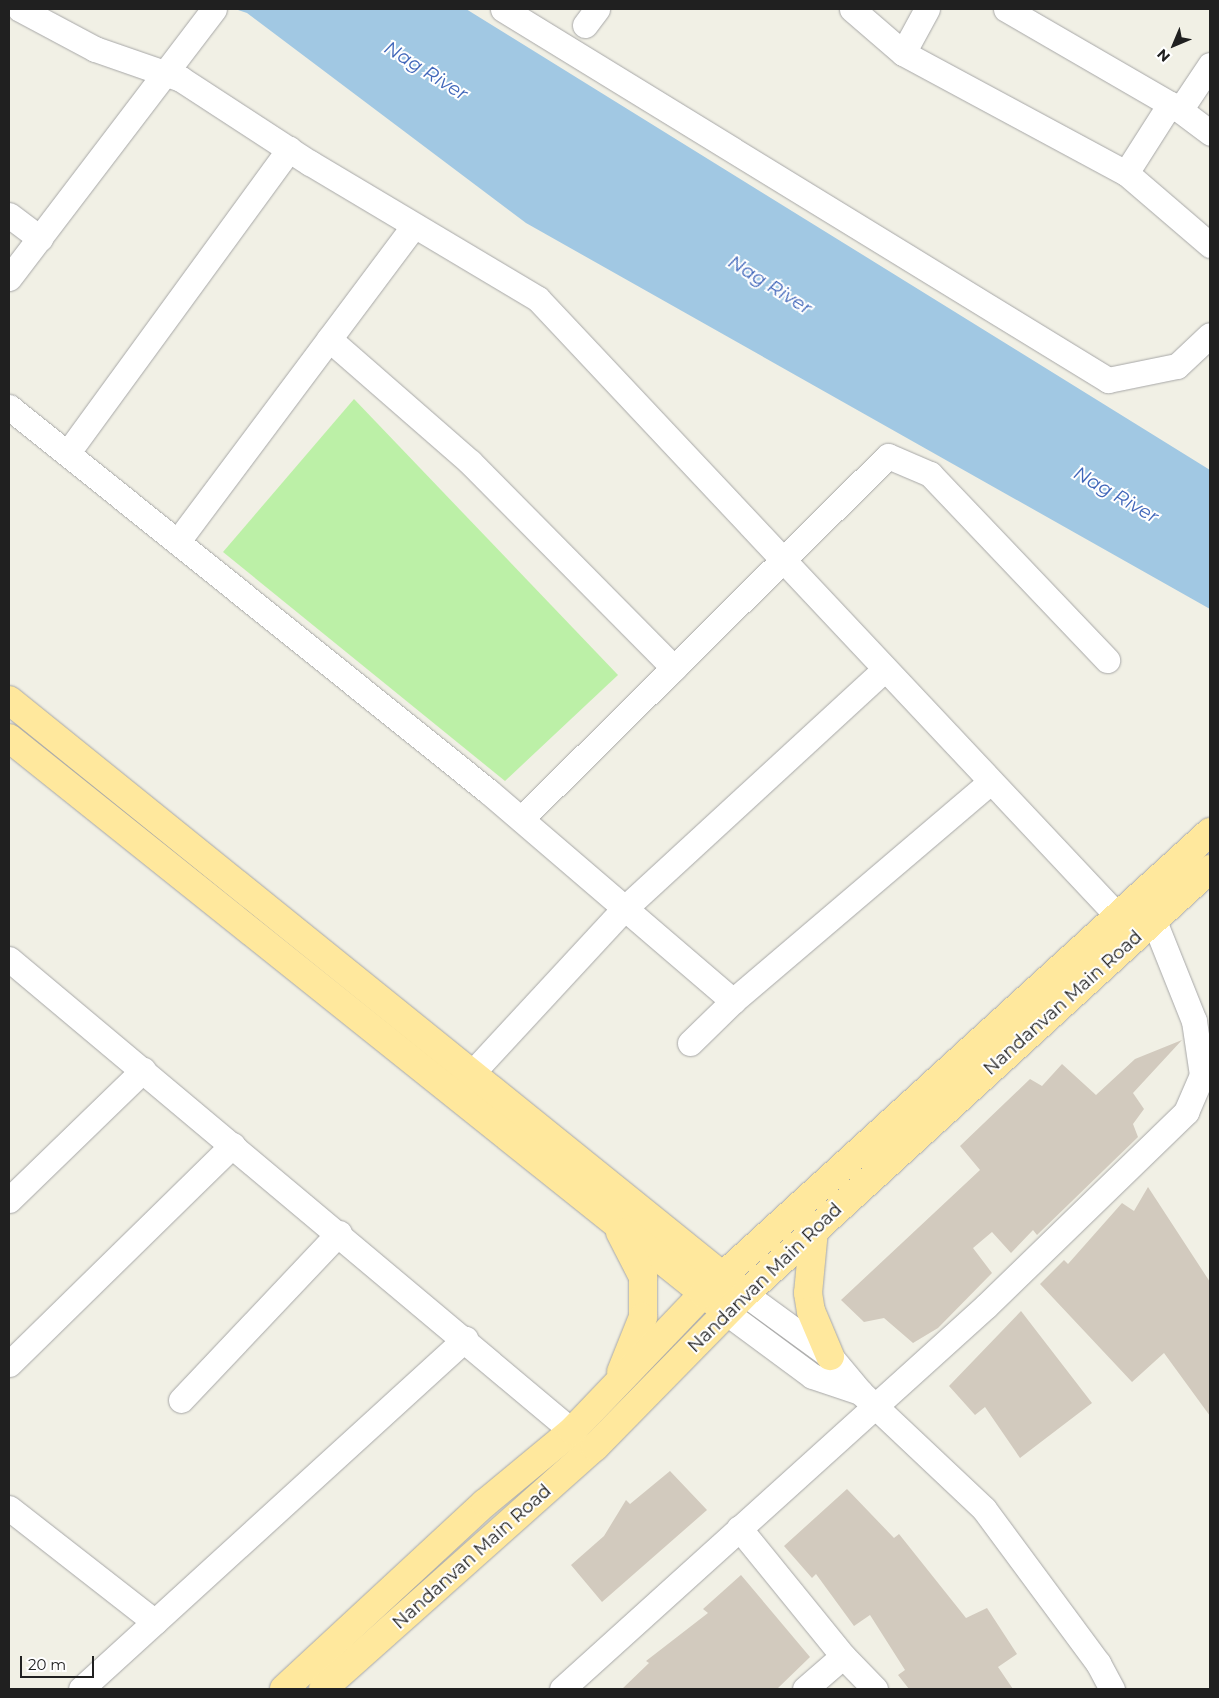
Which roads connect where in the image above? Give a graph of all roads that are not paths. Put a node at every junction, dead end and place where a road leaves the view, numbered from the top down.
1 (20, 9) edge
2 (503, 9) edge
3 (852, 9) edge
4 (927, 9) edge
5 (1006, 9) edge
6 (211, 15) edge
7 (903, 53) junction
8 (1210, 65) edge
9 (169, 72) junction
10 (1175, 107) junction
11 (1210, 134) edge
12 (289, 149) junction
13 (1126, 173) junction
14 (9, 215) edge
15 (414, 225) junction
16 (40, 238) junction
17 (1210, 245) edge
18 (9, 278) edge
19 (1210, 335) edge
20 (329, 339) junction
21 (9, 407) edge
22 (69, 451) junction
23 (178, 541) junction
24 (783, 560) junction
25 (1107, 660) dead end
26 (674, 668) junction
27 (885, 669) junction
28 (9, 700) edge
29 (9, 738) edge
30 (990, 782) junction
31 (521, 819) junction
32 (1210, 832) edge
33 (1210, 869) edge
34 (625, 908) junction
35 (1137, 925) junction
36 (9, 959) edge
37 (733, 1001) junction
38 (690, 1043) dead end
39 (143, 1070) junction
40 (471, 1073) junction
41 (453, 1094) junction
42 (233, 1145) junction
43 (9, 1200) edge
44 (617, 1225) junction
45 (814, 1230) junction
46 (339, 1233) junction
47 (703, 1294) junction
48 (732, 1295) junction
49 (466, 1339) junction
50 (830, 1356) junction
51 (9, 1364) edge
52 (616, 1385) junction
53 (867, 1398) junction
54 (181, 1400) dead end
55 (572, 1430) junction
56 (9, 1508) edge
57 (739, 1528) junction
58 (155, 1622) junction
59 (843, 1656) junction
60 (81, 1689) edge
61 (284, 1689) edge
62 (323, 1689) edge
63 (562, 1689) edge
64 (806, 1689) edge
65 (875, 1689) edge
66 (1112, 1689) edge

1 - 9 street
2 - 19 street
3 - 7 street
4 - 7 street
5 - 10 street
6 - 9 street
7 - 13 street
8 - 10 street
9 - 12 street
9 - 16 street
10 - 11 street
10 - 13 street
12 - 15 street
12 - 22 street
13 - 17 street
14 - 16 street
15 - 20 street
15 - 24 street
16 - 18 street
20 - 23 street
20 - 26 street
21 - 22 street
22 - 23 street
23 - 31 street
24 - 25 street
24 - 26 street
24 - 27 street
26 - 31 street
27 - 30 street
27 - 34 street
28 - 40 main road
29 - 41 main road
30 - 35 street
30 - 37 street
31 - 34 street
32 - 35 main road
33 - 35 main road, Nandanvan Main Road
34 - 37 street
34 - 40 street
35 - 45 main road, Nandanvan Main Road
35 - 48 main road
35 - 53 street
36 - 39 street
37 - 38 street
39 - 42 street
39 - 43 street
40 - 41 street
40 - 48 main road
41 - 44 main road
42 - 46 street
42 - 51 street
44 - 47 main road
44 - 52 main road
45 - 48 main road, Nandanvan Main Road
45 - 50 main road
46 - 49 street
46 - 54 street
47 - 48 main road
47 - 52 main road
48 - 50 street
48 - 53 street
48 - 62 main road, Nandanvan Main Road
49 - 55 street
49 - 58 street
50 - 53 street
52 - 55 main road
53 - 57 street
53 - 66 street
55 - 61 main road
56 - 58 street
57 - 59 street
57 - 63 street
58 - 60 street
59 - 64 street
59 - 65 street

